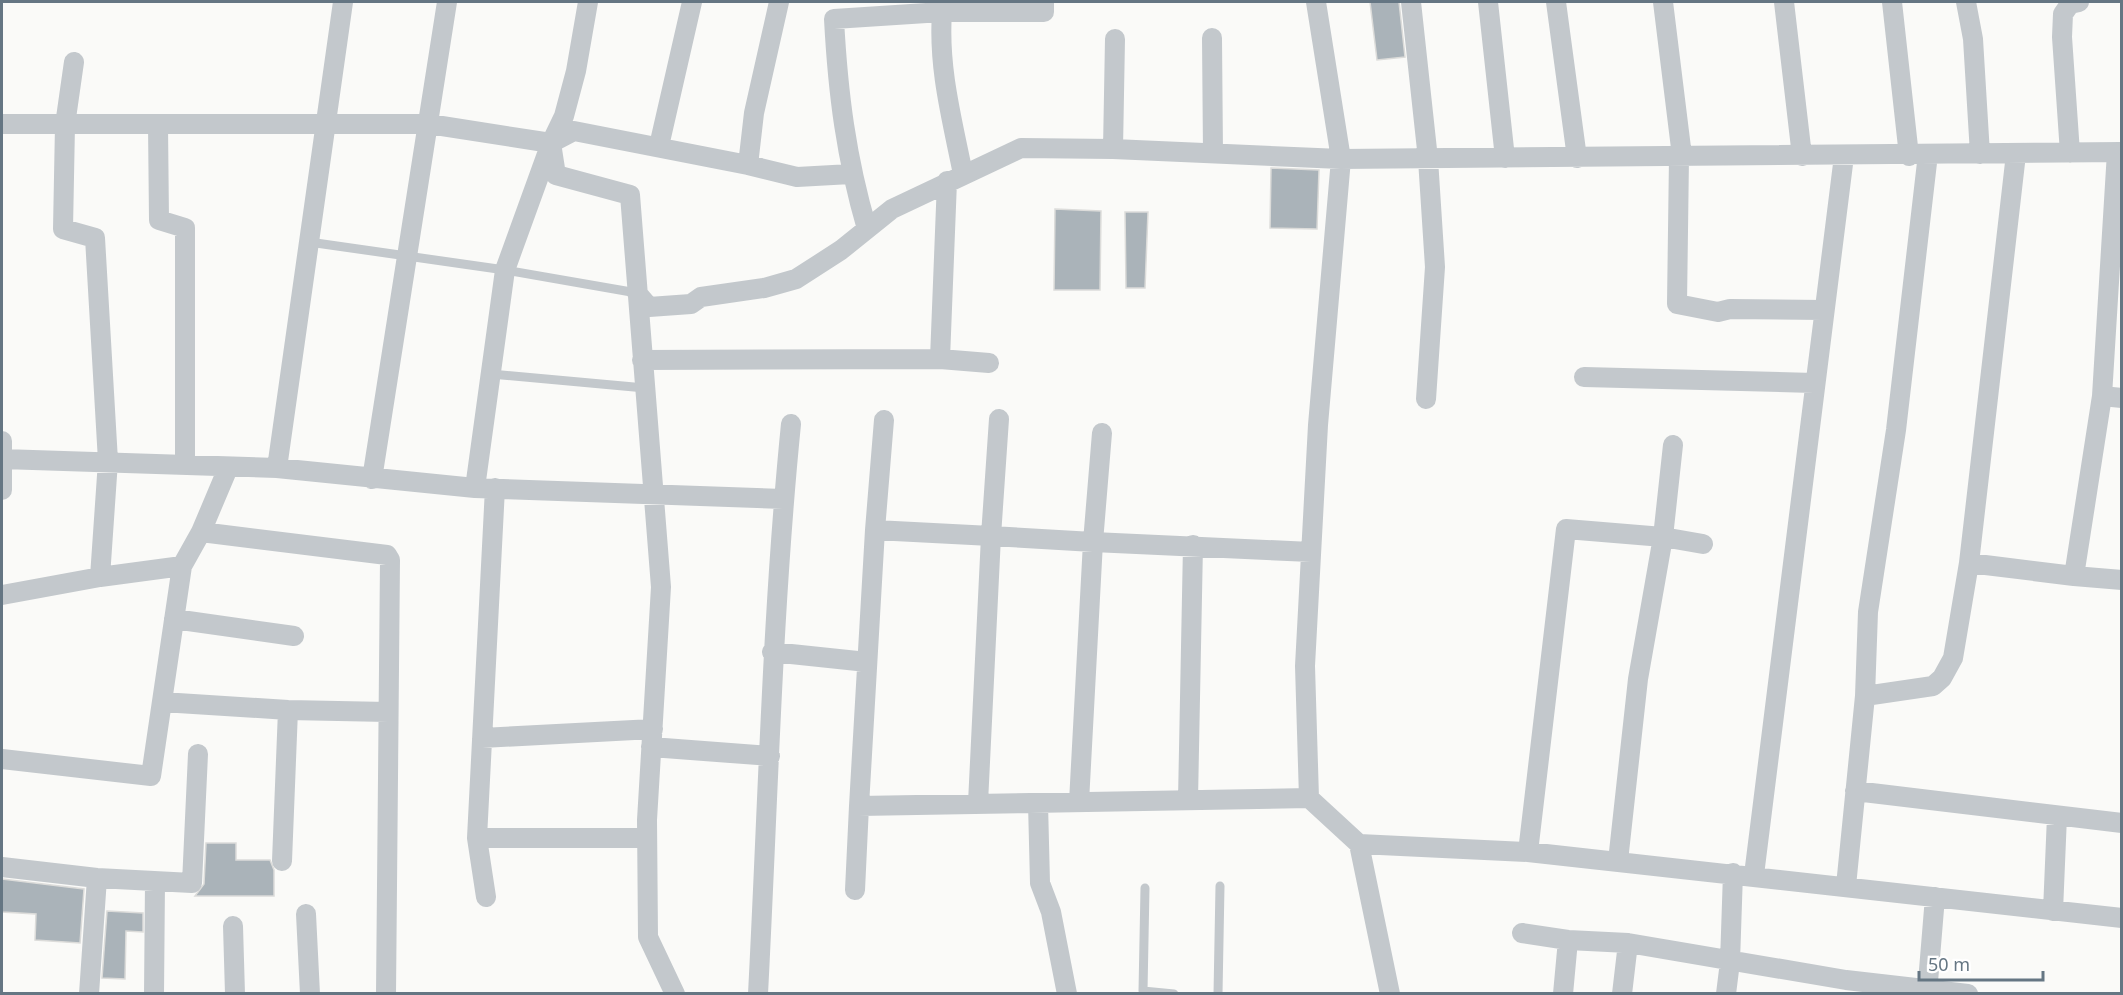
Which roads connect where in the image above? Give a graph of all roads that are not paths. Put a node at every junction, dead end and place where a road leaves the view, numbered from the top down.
1 (343, 2) edge
2 (447, 2) edge
3 (588, 2) edge
4 (692, 2) edge
5 (779, 2) edge
6 (1044, 2) edge
7 (1316, 2) edge
8 (1411, 2) edge
9 (1488, 2) edge
10 (1556, 2) edge
11 (1663, 2) edge
12 (1784, 2) edge
13 (1892, 2) edge
14 (1966, 2) edge
15 (2079, 2) edge
16 (942, 7) edge
17 (868, 10) edge
18 (1212, 38) dead end
19 (1115, 39) dead end
20 (74, 62) dead end
21 (2, 124) edge
22 (429, 124) junction
23 (65, 125) junction
24 (158, 125) junction
25 (326, 126) junction
26 (551, 143) junction
27 (659, 146) junction
28 (1113, 149) junction
29 (2119, 152) edge
30 (2070, 153) junction
31 (1213, 154) junction
32 (1980, 154) junction
33 (2016, 154) junction
34 (1918, 155) junction
35 (1802, 156) junction
36 (1844, 156) junction
37 (1678, 157) junction
38 (1505, 158) junction
39 (1577, 158) junction
40 (1341, 159) junction
41 (1428, 159) junction
42 (748, 165) junction
43 (851, 174) junction
44 (955, 177) junction
45 (867, 229) junction
46 (309, 242) junction
47 (408, 256) junction
48 (505, 270) junction
49 (638, 293) junction
50 (1823, 310) junction
51 (642, 360) junction
52 (940, 360) junction
53 (989, 363) dead end
54 (491, 374) junction
55 (1584, 377) dead end
56 (1814, 384) junction
57 (645, 388) junction
58 (2112, 397) edge
59 (1426, 399) dead end
60 (999, 418) dead end
61 (884, 420) dead end
62 (791, 424) dead end
63 (1102, 433) dead end
64 (1673, 446) dead end
65 (2, 453) edge
66 (108, 461) junction
67 (185, 464) junction
68 (228, 468) junction
69 (277, 468) junction
70 (372, 479) junction
71 (475, 488) junction
72 (495, 488) junction
73 (2, 490) edge
74 (656, 492) junction
75 (783, 499) junction
76 (875, 530) junction
77 (201, 532) junction
78 (991, 536) junction
79 (1663, 537) junction
80 (1093, 542) junction
81 (1703, 544) dead end
82 (1193, 545) junction
83 (1311, 552) junction
84 (1969, 563) junction
85 (182, 566) junction
86 (2074, 576) junction
87 (100, 577) junction
88 (2121, 580) edge
89 (2, 595) edge
90 (174, 620) junction
91 (294, 636) dead end
92 (772, 652) junction
93 (867, 662) junction
94 (1865, 696) junction
95 (162, 702) junction
96 (288, 710) junction
97 (388, 711) junction
98 (482, 738) junction
99 (652, 738) junction
100 (198, 754) dead end
101 (770, 756) junction
102 (2, 759) edge
103 (1855, 791) junction
104 (1309, 798) junction
105 (1188, 800) junction
106 (1079, 802) junction
107 (978, 803) junction
108 (1038, 803) junction
109 (860, 806) junction
110 (2057, 816) junction
111 (2121, 823) edge
112 (477, 837) junction
113 (647, 838) junction
114 (1359, 844) junction
115 (1528, 852) junction
116 (282, 861) dead end
117 (1618, 861) junction
118 (2, 867) edge
119 (1733, 873) junction
120 (1754, 875) junction
121 (97, 878) junction
122 (156, 882) junction
123 (1220, 886) dead end
124 (1846, 886) junction
125 (1144, 888) dead end
126 (855, 890) dead end
127 (486, 897) dead end
128 (1935, 897) junction
129 (2053, 911) junction
130 (306, 914) dead end
131 (2121, 918) edge
132 (233, 926) dead end
133 (1522, 933) dead end
134 (1568, 940) junction
135 (1628, 943) junction
136 (1730, 962) junction
137 (1927, 991) edge
138 (89, 993) edge
139 (154, 993) edge
140 (235, 993) edge
141 (310, 993) edge
142 (386, 993) edge
143 (675, 993) edge
144 (758, 993) edge
145 (1067, 993) edge
146 (1174, 993) edge
147 (1218, 993) edge
148 (1390, 993) edge
149 (1563, 993) edge
150 (1622, 993) edge
151 (1726, 993) edge
152 (1968, 993) edge

1 - 25 street
2 - 22 street
3 - 26 street
4 - 27 street
5 - 42 street
6 - 16 street
7 - 40 street
8 - 41 street
9 - 38 street
10 - 39 street
11 - 37 street
12 - 35 street
13 - 34 street
14 - 32 street
15 - 30 street
16 - 17 street
16 - 44 street
17 - 43 street
18 - 31 street
19 - 28 street
20 - 23 street
21 - 23 street
22 - 25 street
22 - 26 street
22 - 47 street
23 - 24 street
23 - 66 street
24 - 25 street
24 - 67 street
25 - 46 street
26 - 27 street
26 - 48 street
26 - 49 street
27 - 42 street
28 - 31 street
28 - 44 street
29 - 30 street
29 - 58 street
30 - 33 street
31 - 40 street
32 - 33 street
32 - 34 street
33 - 84 street
34 - 36 street
34 - 94 street
35 - 36 street
35 - 37 street
36 - 50 street
37 - 39 street
37 - 50 street
38 - 39 street
38 - 41 street
40 - 41 street
40 - 83 street
41 - 59 street
42 - 43 street
43 - 45 street
44 - 45 street
44 - 52 street
45 - 49 street
46 - 47 lane
46 - 69 street
47 - 48 lane
47 - 70 street
48 - 49 lane
48 - 54 street
49 - 51 street
50 - 56 street
51 - 52 street
51 - 57 street
52 - 53 street
54 - 57 lane
54 - 71 street
55 - 56 street
56 - 120 street
57 - 74 street
58 - 86 street
60 - 78 street
61 - 76 street
62 - 75 street
63 - 80 street
64 - 79 street
65 - 66 street
65 - 73 street
66 - 67 street
66 - 87 street
67 - 68 street
68 - 69 street
68 - 77 street
69 - 70 street
70 - 71 street
71 - 72 street
72 - 74 street
72 - 98 street
74 - 75 street
74 - 99 street
75 - 92 street
76 - 78 street
76 - 93 street
77 - 85 street
77 - 97 street
78 - 80 street
78 - 107 street
79 - 81 street
79 - 115 street
79 - 117 street
80 - 82 street
80 - 106 street
82 - 83 street
82 - 105 street
83 - 104 street
84 - 86 street
84 - 94 street
85 - 87 street
85 - 90 street
86 - 88 street
87 - 89 street
90 - 91 street
90 - 95 street
92 - 93 street
92 - 101 street
93 - 109 street
94 - 103 street
95 - 96 street
95 - 102 street
96 - 97 street
96 - 116 street
97 - 142 street
98 - 99 street
98 - 112 street
99 - 101 street
99 - 113 street
100 - 122 street
101 - 144 street
103 - 110 street
103 - 124 street
104 - 105 street
104 - 114 street
105 - 106 street
106 - 108 street
107 - 108 street
107 - 109 street
108 - 145 street
109 - 126 street
110 - 111 street
110 - 129 street
112 - 113 street
112 - 127 street
113 - 143 street
114 - 115 street
114 - 148 street
115 - 117 street
117 - 119 street
118 - 121 street
119 - 120 street
119 - 136 street
120 - 124 street
121 - 122 street
121 - 138 street
122 - 139 street
123 - 147 lane
124 - 128 street
125 - 146 lane
128 - 129 street
128 - 137 street
129 - 131 street
130 - 141 street
132 - 140 street
133 - 134 street
134 - 135 street
134 - 149 street
135 - 136 street
135 - 150 street
136 - 137 street
136 - 151 street
137 - 152 street

